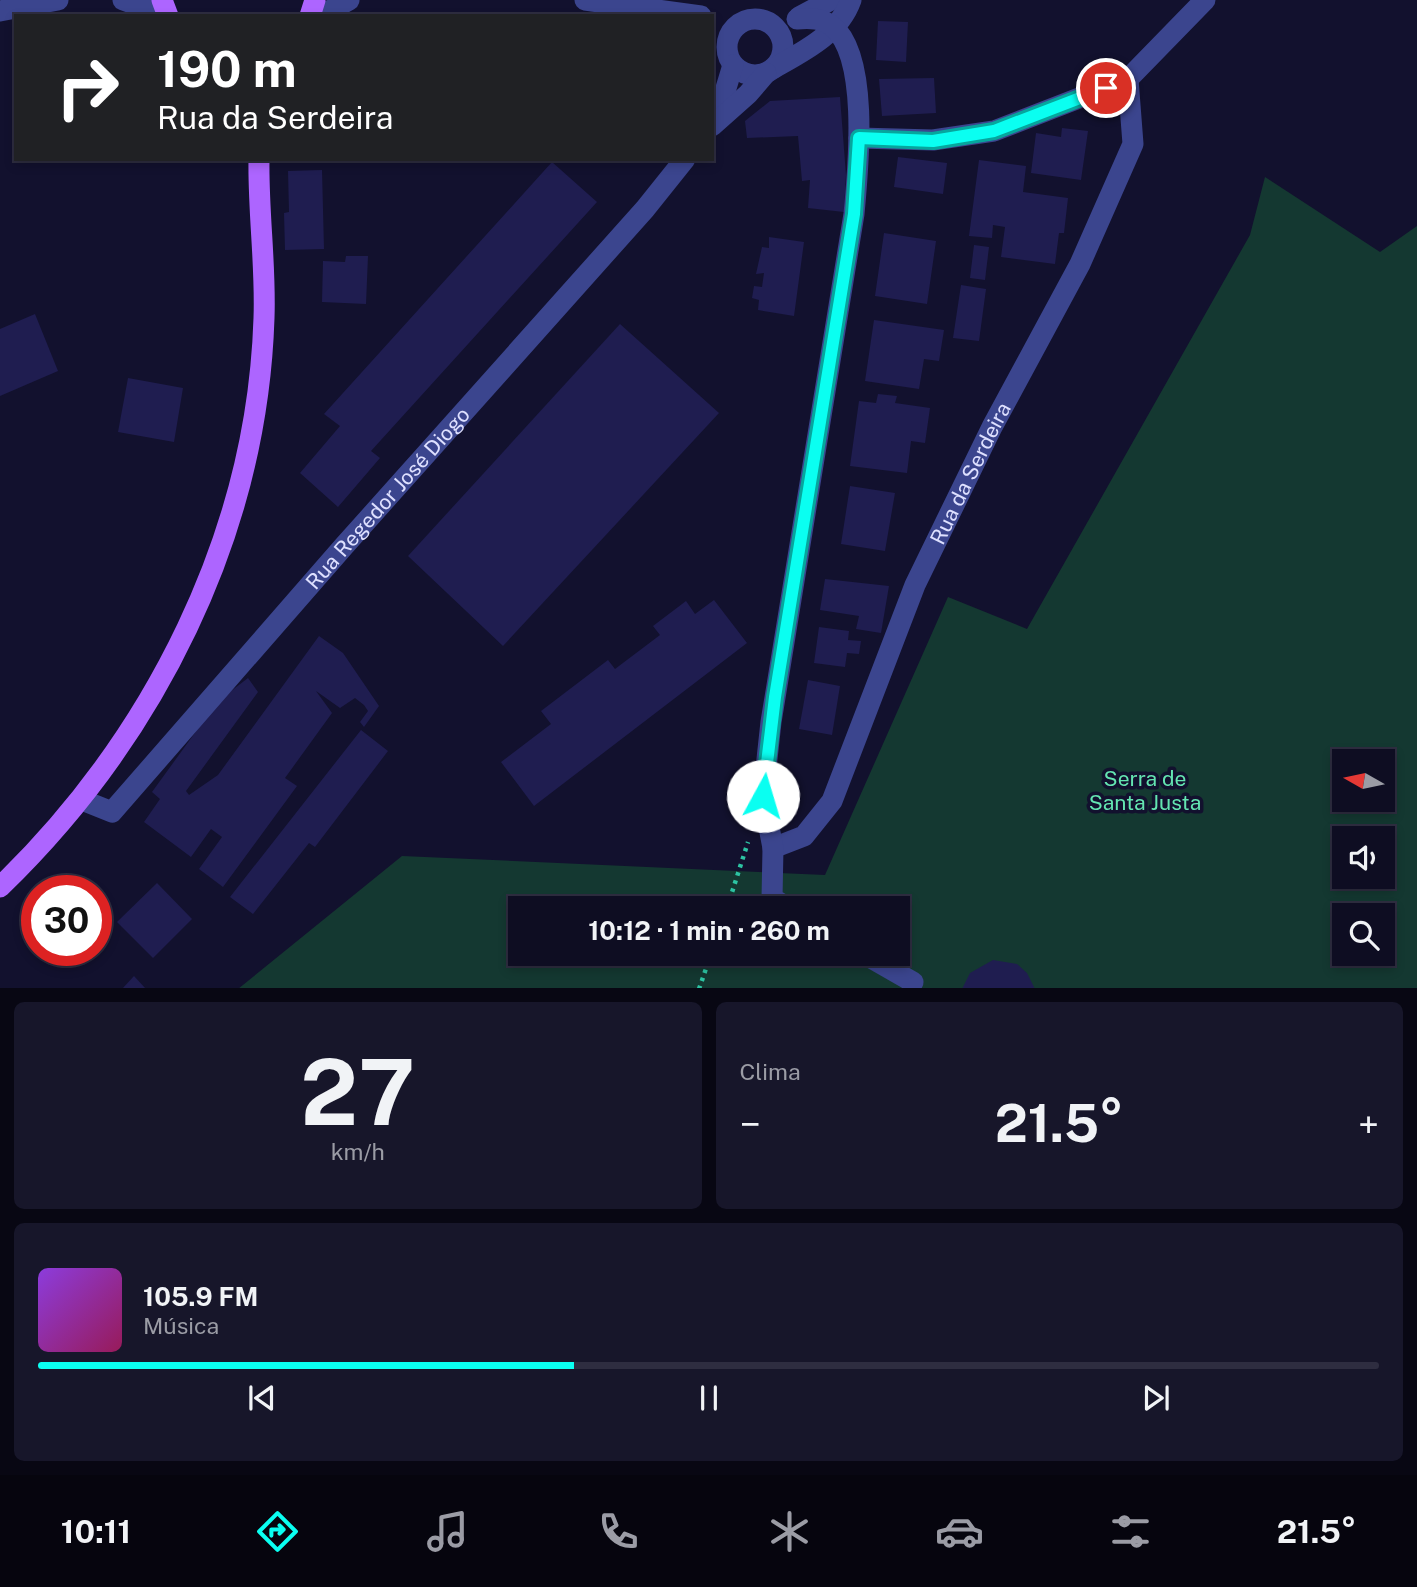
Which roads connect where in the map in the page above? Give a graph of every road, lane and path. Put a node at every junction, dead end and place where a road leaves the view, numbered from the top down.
1 (58, 0) edge
2 (123, 0) edge
3 (349, 0) edge
4 (585, 0) edge
5 (1205, 0) edge
6 (844, 3) edge
7 (655, 9) junction
8 (0, 10) edge
9 (162, 14) edge
10 (324, 14) edge
11 (671, 14) edge
12 (689, 14) edge
13 (714, 17) edge
14 (797, 19) junction
15 (756, 21) junction
16 (834, 27) junction
17 (847, 46) junction
18 (724, 49) edge
19 (802, 51) junction
20 (770, 70) junction
21 (853, 71) junction
22 (1128, 79) junction
23 (714, 123) edge
24 (859, 138) junction
25 (249, 161) edge
26 (259, 161) edge
27 (683, 161) edge
28 (258, 190) junction
29 (82, 800) junction
30 (751, 834) dead end
31 (773, 848) junction
32 (0, 887) edge
33 (731, 896) edge
34 (772, 896) edge
35 (707, 966) edge
36 (885, 966) edge
37 (913, 982) dead end
38 (699, 988) edge

1 - 8 street
2 - 9 street
3 - 10 street
4 - 7 street
5 - 22 street
6 - 14 street
6 - 16 street
6 - 17 street
7 - 11 street
7 - 12 street
13 - 15 street
14 - 15 street
14 - 16 street
15 - 18 street
15 - 20 street
16 - 17 street
16 - 19 street
17 - 21 street
18 - 20 street
18 - 23 street
19 - 20 street
19 - 21 street
20 - 23 street
21 - 24 street
22 - 24 street
22 - 31 street, Rua da Serdeira
24 - 31 street
25 - 28 main road
26 - 28 main road
27 - 29 street, Rua Regedor José Diogo
28 - 29 main road
29 - 32 main road
30 - 33 path
31 - 34 street
35 - 38 path
36 - 37 street

